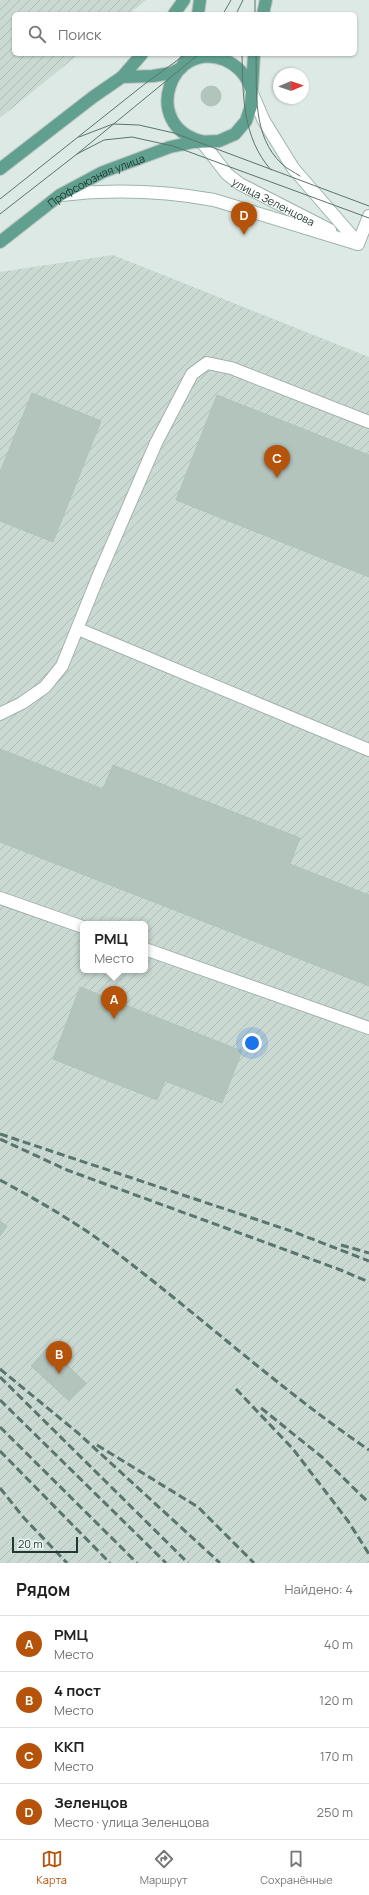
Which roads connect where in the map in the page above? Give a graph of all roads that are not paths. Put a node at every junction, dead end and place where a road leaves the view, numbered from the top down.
1 (184, 0) edge
2 (200, 0) edge
3 (266, 0) edge
4 (175, 12) edge
5 (198, 12) edge
6 (263, 12) edge
7 (140, 56) edge
8 (254, 56) edge
9 (183, 65) edge
10 (122, 77) junction
11 (251, 90) junction
12 (198, 141) junction
13 (0, 169) edge
14 (60, 195) junction
15 (369, 216) edge
16 (0, 242) edge
17 (364, 246) edge
18 (369, 422) edge
19 (78, 629) junction
20 (0, 714) edge
21 (369, 750) edge
22 (0, 898) edge
23 (80, 926) edge
24 (148, 950) edge
25 (369, 1028) edge

1 - 4 main road
2 - 5 main road
3 - 6 main road
7 - 10 main road
8 - 11 main road, Профсоюзная улица
9 - 10 main road
9 - 11 main road
9 - 12 main road
10 - 13 main road
11 - 12 main road, Профсоюзная улица
11 - 17 main road, улица Зеленцова
12 - 14 main road, Профсоюзная улица
12 - 17 main road, улица Зеленцова
14 - 16 main road, Профсоюзная улица
14 - 17 main road
15 - 17 main road
18 - 19 main road
19 - 20 main road
19 - 21 main road
22 - 23 main road
24 - 25 main road

